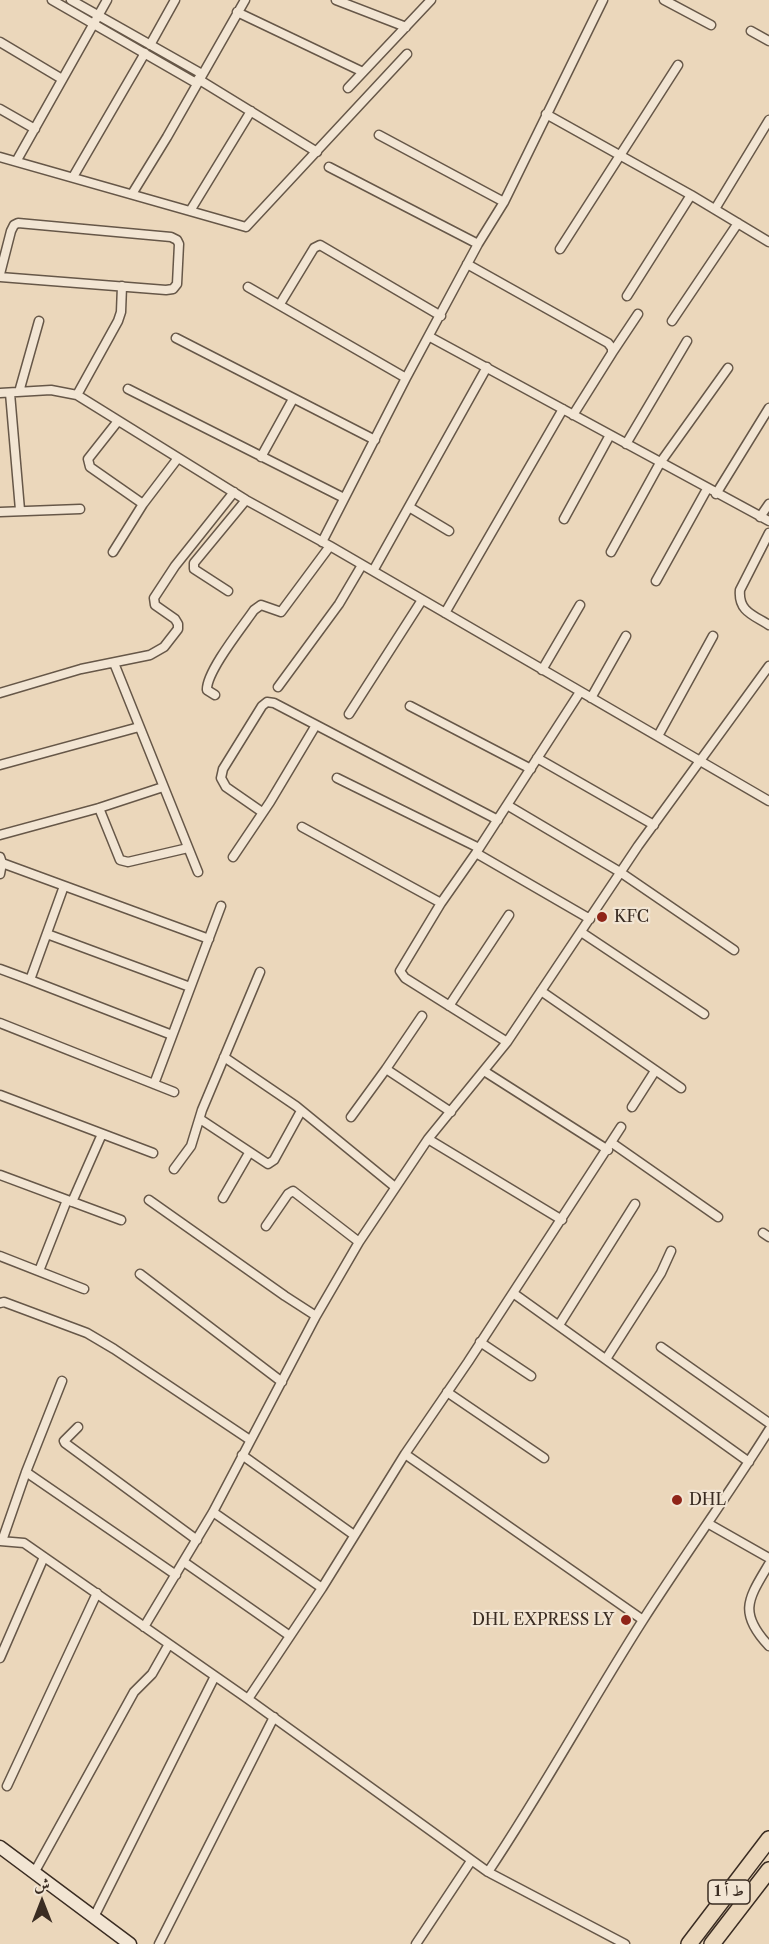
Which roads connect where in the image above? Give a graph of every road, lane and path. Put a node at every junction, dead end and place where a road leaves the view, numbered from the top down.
1 (52, 0) edge
2 (71, 0) edge
3 (107, 0) edge
4 (175, 0) edge
5 (245, 0) edge
6 (336, 0) edge
7 (431, 0) edge
8 (603, 0) edge
9 (664, 0) edge
10 (237, 12) junction
11 (96, 20) junction
12 (711, 25) dead end
13 (406, 27) junction
14 (751, 31) dead end
15 (769, 41) edge
16 (0, 42) edge
17 (150, 45) junction
18 (145, 54) junction
19 (406, 54) dead end
20 (678, 65) dead end
21 (363, 72) junction
22 (63, 79) junction
23 (199, 79) junction
24 (348, 88) dead end
25 (0, 108) edge
26 (251, 111) junction
27 (546, 114) junction
28 (769, 120) edge
29 (34, 129) junction
30 (380, 135) dead end
31 (317, 152) junction
32 (619, 156) junction
33 (0, 157) edge
34 (17, 160) junction
35 (329, 167) dead end
36 (73, 177) junction
37 (132, 194) junction
38 (690, 195) junction
39 (504, 202) junction
40 (715, 209) junction
41 (190, 211) junction
42 (738, 223) junction
43 (769, 242) edge
44 (478, 244) junction
45 (560, 249) dead end
46 (467, 264) junction
47 (0, 276) edge
48 (122, 286) junction
49 (248, 287) dead end
50 (627, 296) dead end
51 (280, 304) junction
52 (638, 314) dead end
53 (441, 316) junction
54 (39, 321) dead end
55 (672, 321) dead end
56 (430, 337) junction
57 (176, 338) dead end
58 (687, 341) dead end
59 (612, 353) junction
60 (487, 367) junction
61 (728, 368) dead end
62 (406, 378) junction
63 (128, 389) dead end
64 (15, 392) junction
65 (0, 393) edge
66 (77, 394) junction
67 (293, 399) junction
68 (769, 408) edge
69 (563, 409) junction
70 (573, 415) junction
71 (118, 421) junction
72 (610, 435) junction
73 (375, 440) junction
74 (626, 444) junction
75 (261, 457) junction
76 (178, 458) junction
77 (660, 463) junction
78 (711, 491) junction
79 (234, 492) junction
80 (344, 498) junction
81 (246, 500) junction
82 (143, 504) junction
83 (769, 504) edge
84 (409, 507) junction
85 (80, 509) dead end
86 (20, 510) junction
87 (0, 512) edge
88 (564, 519) dead end
89 (765, 519) edge
90 (449, 531) dead end
91 (769, 533) edge
92 (326, 544) junction
93 (113, 552) dead end
94 (611, 552) dead end
95 (362, 565) junction
96 (373, 572) junction
97 (656, 581) dead end
98 (228, 591) dead end
99 (422, 600) junction
100 (580, 605) dead end
101 (445, 613) junction
102 (769, 625) edge
103 (626, 636) dead end
104 (713, 636) dead end
105 (114, 663) junction
106 (769, 666) edge
107 (542, 669) junction
108 (278, 687) dead end
109 (580, 692) junction
110 (0, 693) edge
111 (215, 695) dead end
112 (591, 698) junction
113 (410, 706) dead end
114 (349, 714) dead end
115 (316, 724) junction
116 (139, 727) junction
117 (658, 736) junction
118 (537, 758) junction
119 (700, 759) junction
120 (0, 765) edge
121 (531, 769) junction
122 (337, 778) dead end
123 (163, 787) junction
124 (769, 801) edge
125 (507, 805) junction
126 (99, 808) junction
127 (262, 812) junction
128 (498, 820) junction
129 (654, 825) junction
130 (302, 827) dead end
131 (0, 836) edge
132 (188, 848) junction
133 (477, 850) junction
134 (233, 857) dead end
135 (1, 860) edge
136 (198, 872) dead end
137 (620, 872) junction
138 (0, 874) edge
139 (64, 886) junction
140 (441, 903) junction
141 (221, 906) dead end
142 (509, 915) dead end
143 (590, 919) junction
144 (581, 932) junction
145 (47, 934) junction
146 (209, 939) junction
147 (735, 950) dead end
148 (0, 969) edge
149 (260, 972) dead end
150 (30, 980) junction
151 (190, 987) junction
152 (541, 991) junction
153 (449, 1006) junction
154 (704, 1014) dead end
155 (422, 1016) dead end
156 (0, 1023) edge
157 (172, 1035) junction
158 (507, 1042) junction
159 (224, 1057) junction
160 (386, 1070) junction
161 (484, 1071) junction
162 (655, 1071) junction
163 (154, 1084) junction
164 (681, 1088) dead end
165 (174, 1092) dead end
166 (0, 1095) edge
167 (632, 1107) dead end
168 (301, 1111) junction
169 (451, 1112) junction
170 (351, 1117) dead end
171 (200, 1119) junction
172 (621, 1127) dead end
173 (102, 1134) junction
174 (428, 1139) junction
175 (610, 1147) junction
176 (153, 1153) dead end
177 (249, 1153) junction
178 (174, 1170) dead end
179 (0, 1175) edge
180 (396, 1187) junction
181 (223, 1198) dead end
182 (149, 1200) dead end
183 (69, 1201) junction
184 (635, 1204) dead end
185 (718, 1217) dead end
186 (122, 1220) dead end
187 (562, 1220) junction
188 (266, 1226) dead end
189 (359, 1242) junction
190 (671, 1251) dead end
191 (0, 1256) edge
192 (39, 1271) junction
193 (140, 1274) dead end
194 (84, 1288) dead end
195 (513, 1293) junction
196 (0, 1303) edge
197 (316, 1316) junction
198 (559, 1325) junction
199 (480, 1342) junction
200 (661, 1347) dead end
201 (606, 1359) junction
202 (531, 1376) dead end
203 (62, 1382) dead end
204 (282, 1382) junction
205 (447, 1392) junction
206 (769, 1424) edge
207 (78, 1426) dead end
208 (769, 1430) edge
209 (250, 1440) junction
210 (405, 1454) junction
211 (242, 1455) junction
212 (544, 1458) dead end
213 (748, 1462) junction
214 (26, 1472) junction
215 (213, 1512) junction
216 (709, 1524) junction
217 (354, 1535) junction
218 (197, 1540) junction
219 (1, 1541) edge
220 (44, 1557) junction
221 (769, 1558) edge
222 (184, 1562) junction
223 (769, 1563) edge
224 (176, 1575) junction
225 (321, 1588) junction
226 (97, 1593) junction
227 (643, 1620) junction
228 (144, 1627) junction
229 (290, 1636) junction
230 (169, 1644) junction
231 (769, 1646) edge
232 (0, 1658) edge
233 (215, 1676) junction
234 (248, 1699) junction
235 (274, 1717) junction
236 (7, 1786) dead end
237 (769, 1839) edge
238 (0, 1847) edge
239 (471, 1861) junction
240 (488, 1872) junction
241 (34, 1873) junction
242 (766, 1877) edge
243 (94, 1917) junction
244 (688, 1943) edge
245 (130, 1944) edge
246 (159, 1944) edge
247 (416, 1944) edge
248 (625, 1944) edge
249 (712, 1944) edge

1 - 11 street
2 - 11 street
3 - 11 street
4 - 17 street
5 - 10 street
6 - 13 street
7 - 13 street
8 - 27 street
9 - 12 street
10 - 21 street
10 - 23 street
11 - 17 street
11 - 18 street
11 - 22 street
13 - 21 street
14 - 15 street
16 - 22 street
17 - 23 street
18 - 23 street
18 - 36 street
19 - 31 street
20 - 32 street
21 - 24 street
22 - 29 street
23 - 26 street
23 - 37 street
25 - 29 street
26 - 31 street
26 - 41 street
27 - 32 street
27 - 39 street
28 - 40 street
29 - 34 street
30 - 39 street
31 - 41 street
32 - 38 street
32 - 45 street
33 - 34 street
34 - 36 street
35 - 44 street
36 - 37 street
37 - 41 street
38 - 40 street
38 - 50 street
39 - 44 street
40 - 42 street
42 - 43 street
42 - 55 street
44 - 46 street
46 - 53 street
46 - 59 street
47 - 48 street
47 - 48 street
48 - 66 street
49 - 51 street
51 - 53 street
51 - 62 street
52 - 59 street
53 - 56 street
54 - 64 street
56 - 60 street
56 - 62 street
57 - 67 street
58 - 74 street
59 - 70 street
60 - 69 street
60 - 84 street
61 - 77 street
62 - 73 street
63 - 75 street
64 - 65 street
64 - 66 street
64 - 86 street
66 - 71 street
67 - 73 street
67 - 75 street
68 - 78 street
69 - 70 street
69 - 101 street
70 - 72 street
71 - 76 street
71 - 82 street
72 - 74 street
72 - 88 street
73 - 80 street
74 - 77 street
75 - 80 street
76 - 79 street
76 - 82 street
77 - 78 street
77 - 94 street
78 - 89 street
78 - 97 street
79 - 81 street
79 - 105 street
80 - 92 street
81 - 92 street
81 - 98 street
82 - 93 street
83 - 89 street
84 - 90 street
84 - 96 street
85 - 86 street
86 - 87 street
91 - 102 street
92 - 95 street
92 - 111 street
95 - 96 street
95 - 108 street
96 - 99 street
99 - 101 street
99 - 114 street
100 - 107 street
101 - 107 street
103 - 112 street
104 - 117 street
105 - 110 street
105 - 116 street
106 - 119 street
107 - 109 street
109 - 112 street
109 - 118 street
112 - 117 street
113 - 121 street
115 - 127 street
115 - 127 street
115 - 128 street
116 - 120 street
116 - 123 street
117 - 119 street
118 - 121 street
118 - 129 street
119 - 124 street
119 - 129 street
121 - 125 street
122 - 133 street
123 - 126 street
123 - 132 street
125 - 128 street
125 - 137 street
126 - 131 street
126 - 132 street
127 - 134 street
128 - 133 street
129 - 137 street
130 - 140 street
132 - 136 street
133 - 140 street
133 - 143 street
135 - 138 street
135 - 139 street
137 - 143 street
137 - 147 street
139 - 145 street
139 - 146 street
140 - 153 street
141 - 146 street
142 - 153 street
143 - 144 street
144 - 152 street
144 - 154 street
145 - 150 street
145 - 151 street
146 - 151 street
148 - 150 street
149 - 159 street
150 - 157 street
151 - 157 street
152 - 158 street
152 - 162 street
153 - 158 street
155 - 160 street
156 - 163 street
157 - 163 street
158 - 161 street
159 - 168 street
159 - 171 street
160 - 169 street
160 - 170 street
161 - 169 street
161 - 175 street
162 - 164 street
162 - 167 street
163 - 165 street
166 - 173 street
168 - 177 street
168 - 180 street
169 - 174 street
171 - 177 street
171 - 178 street
172 - 175 street
173 - 176 street
173 - 183 street
174 - 180 street
174 - 187 street
175 - 185 street
175 - 187 street
177 - 181 street
179 - 183 street
180 - 189 street
182 - 197 street
183 - 186 street
183 - 192 street
184 - 198 street
187 - 195 street
188 - 189 street
189 - 197 street
190 - 201 street
191 - 192 street
192 - 194 street
193 - 204 street
195 - 198 street
195 - 199 street
196 - 209 street
197 - 204 street
198 - 201 street
199 - 202 street
199 - 205 street
200 - 206 street
201 - 213 street
203 - 214 street
204 - 209 street
205 - 210 street
205 - 212 street
207 - 218 street
208 - 213 street
209 - 211 street
210 - 217 street
210 - 227 street
211 - 215 street
211 - 217 street
213 - 216 street
214 - 219 street
214 - 224 street
215 - 218 street
215 - 225 street
216 - 221 street
216 - 227 street
217 - 225 street
218 - 222 street
219 - 220 street
220 - 226 street
220 - 232 street
222 - 224 street
222 - 229 street
223 - 231 street
224 - 228 street
225 - 229 street
226 - 228 street
226 - 236 street
227 - 240 street
228 - 230 street
229 - 234 street
230 - 233 street
230 - 241 street
233 - 234 street
233 - 243 street
234 - 235 street
235 - 239 street
235 - 246 street
237 - 244 highway, ط أ 1
238 - 241 street
239 - 240 street
239 - 247 street
240 - 248 street
241 - 243 street
242 - 249 highway, ط أ 1
243 - 245 street

